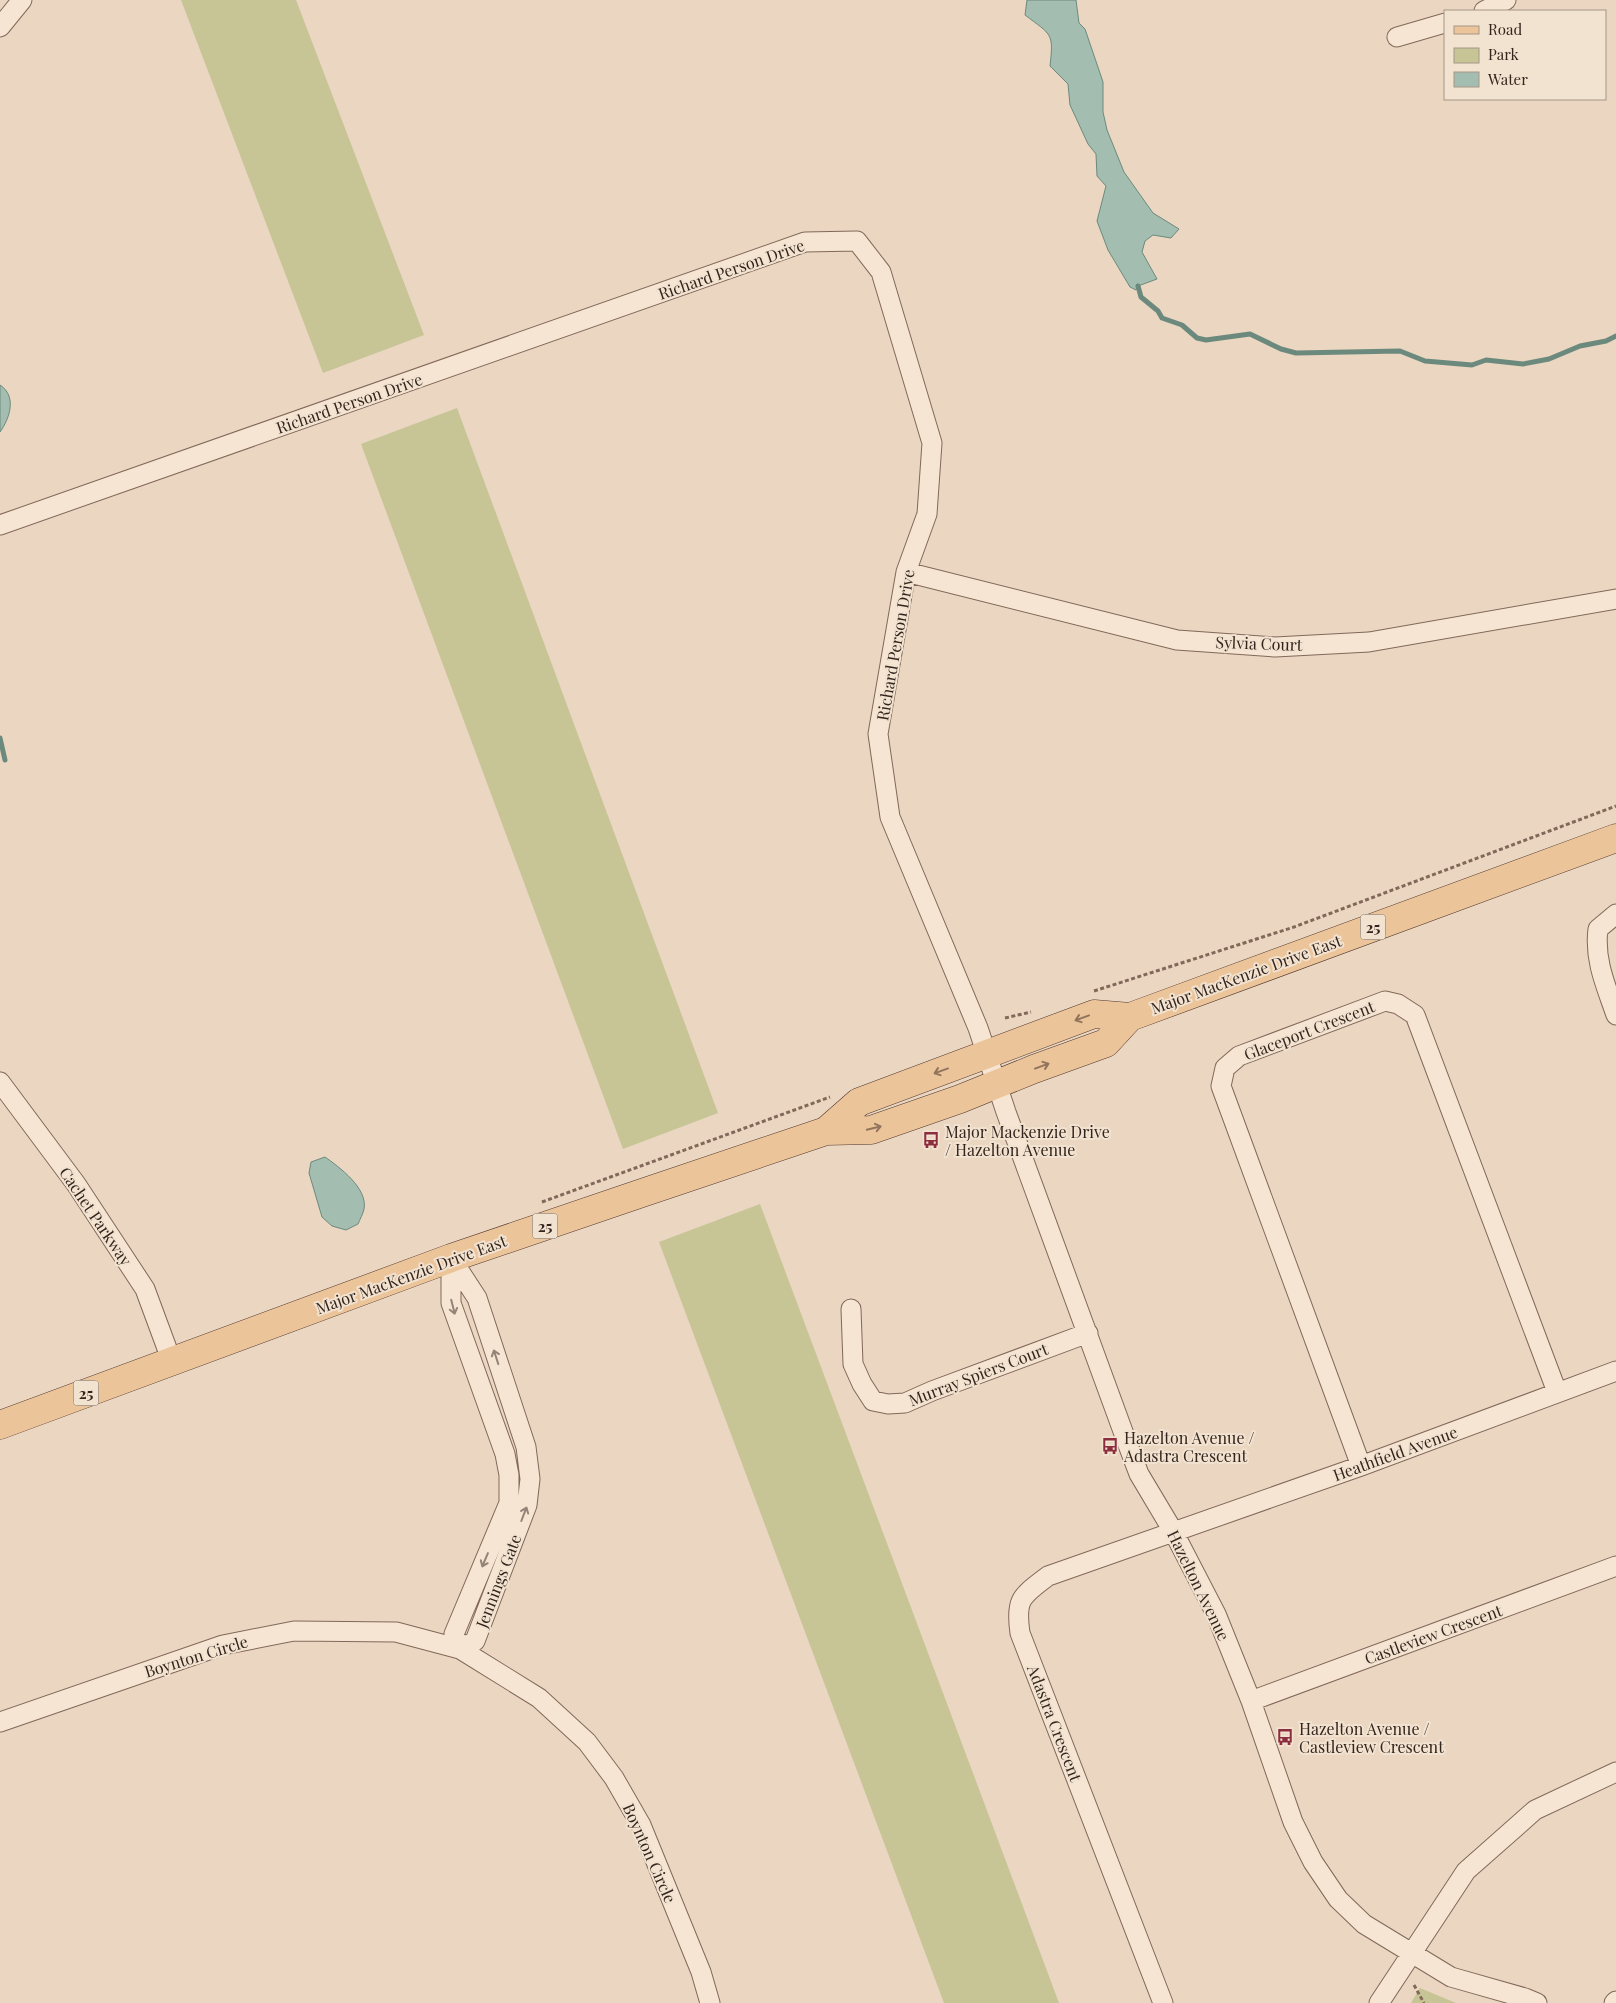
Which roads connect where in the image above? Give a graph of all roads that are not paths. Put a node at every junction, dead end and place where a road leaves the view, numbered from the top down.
1 (22, 0) edge
2 (1506, 0) edge
3 (1486, 10) edge
4 (1444, 23) edge
5 (0, 27) edge
6 (1397, 37) dead end
7 (0, 525) edge
8 (906, 572) junction
9 (1616, 599) edge
10 (1616, 838) edge
11 (1616, 914) edge
12 (1616, 1015) edge
13 (1130, 1017) junction
14 (987, 1054) junction
15 (0, 1082) edge
16 (997, 1085) junction
17 (826, 1131) junction
18 (451, 1258) junction
19 (851, 1309) dead end
20 (1088, 1333) junction
21 (172, 1362) junction
22 (1616, 1371) edge
23 (1557, 1392) junction
24 (0, 1425) edge
25 (526, 1447) junction
26 (505, 1454) junction
27 (1361, 1466) junction
28 (1173, 1531) junction
29 (1616, 1566) edge
30 (460, 1650) junction
31 (1251, 1701) junction
32 (0, 1722) edge
33 (1616, 1772) edge
34 (1412, 1955) junction
35 (710, 2003) edge
36 (1163, 2003) edge
37 (1379, 2003) edge
38 (1537, 2003) edge

1 - 5 street
2 - 3 street
4 - 6 street
7 - 8 street, Richard Person Drive
8 - 9 street, Sylvia Court
8 - 14 street, Richard Person Drive
10 - 13 main road, Major MacKenzie Drive East / 25
11 - 12 street
13 -> 14 main road, Major MacKenzie Drive East / 25
16 -> 13 main road, Major MacKenzie Drive East / 25
14 - 16 street, Hazelton Avenue
14 -> 17 main road, Major MacKenzie Drive East / 25
15 - 21 street, Cachet Parkway
17 -> 16 main road, Major MacKenzie Drive East / 25
16 - 20 street, Hazelton Avenue
17 - 18 main road, Major MacKenzie Drive East / 25
18 - 21 main road, Major MacKenzie Drive East / 25
25 -> 18 street, Jennings Gate
18 -> 26 street, Jennings Gate
19 - 20 street, Murray Spiers Court
20 - 28 street, Hazelton Avenue
21 - 24 main road, Major MacKenzie Drive East / 25
22 - 23 street, Heathfield Avenue
23 - 27 street, Heathfield Avenue
23 - 27 street, Glaceport Crescent
25 - 26 street
30 -> 25 street, Jennings Gate
26 -> 30 street, Jennings Gate
27 - 28 street, Heathfield Avenue
28 - 31 street, Hazelton Avenue
28 - 36 street, Adastra Crescent
29 - 31 street, Castleview Crescent
30 - 32 street, Boynton Circle
30 - 35 street, Boynton Circle
31 - 34 street, Hazelton Avenue
33 - 34 street
34 - 37 street
34 - 38 street, Hazelton Avenue

